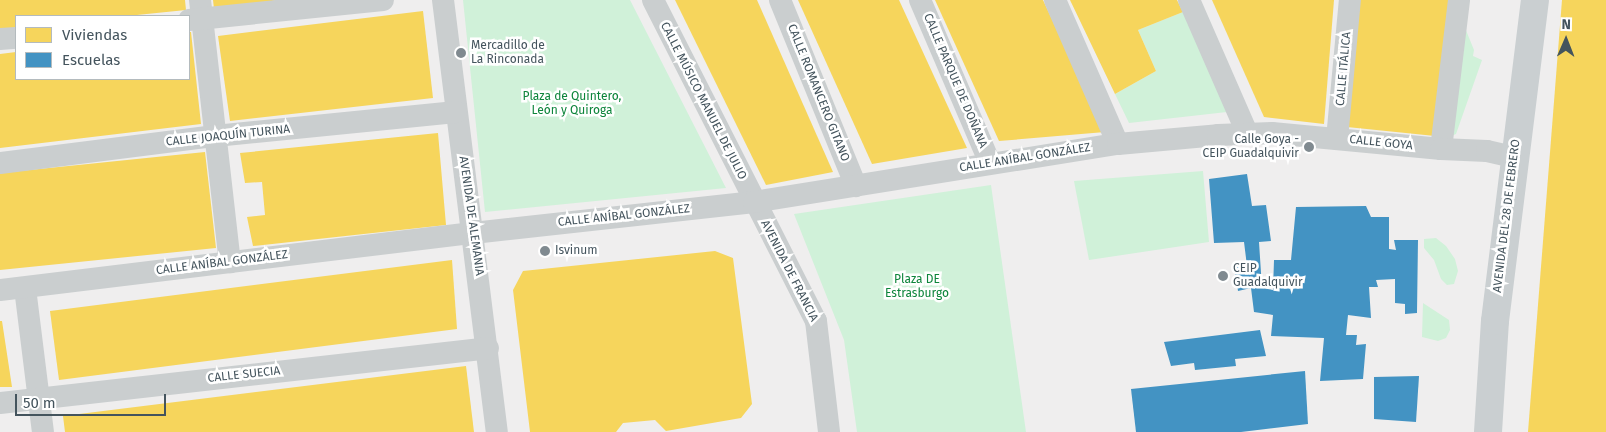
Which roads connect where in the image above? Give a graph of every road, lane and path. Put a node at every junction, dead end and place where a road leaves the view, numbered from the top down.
1 (383, 0) edge
2 (443, 0) edge
3 (653, 0) edge
4 (780, 0) edge
5 (920, 0) edge
6 (1055, 0) edge
7 (1189, 0) edge
8 (1350, 0) edge
9 (1459, 0) edge
10 (1535, 0) edge
11 (197, 13) edge
12 (15, 38) edge
13 (0, 39) edge
14 (456, 112) junction
15 (1248, 133) junction
16 (216, 136) junction
17 (1337, 138) junction
18 (1118, 144) junction
19 (1441, 149) junction
20 (1514, 157) junction
21 (0, 163) edge
22 (990, 163) junction
23 (856, 186) junction
24 (754, 202) junction
25 (473, 233) junction
26 (230, 262) junction
27 (25, 288) junction
28 (0, 290) edge
29 (488, 348) junction
30 (39, 398) junction
31 (0, 403) edge
32 (43, 432) edge
33 (497, 432) edge
34 (830, 432) edge
35 (1488, 432) edge

1 - 11 street
2 - 14 street, AVENIDA DE ALEMANIA
3 - 24 street, CALLE MÚSICO MANUEL DE JULIO
4 - 23 street, CALLE ROMANCERO GITANO
5 - 22 street, CALLE PARQUE DE DOÑANA
6 - 18 street
7 - 15 street
8 - 17 street, CALLE ITÁLICA
9 - 19 street
10 - 20 main road, AVENIDA DEL 28 DE FEBRERO
11 - 16 street
12 - 13 street
14 - 16 street, CALLE JOAQUÍN TURINA
14 - 25 street, AVENIDA DE ALEMANIA
15 - 17 street, CALLE GOYA
15 - 18 street, CALLE ANÍBAL GONZÁLEZ
16 - 21 street, CALLE JOAQUÍN TURINA
16 - 26 street
17 - 19 street, CALLE GOYA
18 - 22 street, CALLE ANÍBAL GONZÁLEZ
19 - 20 street, CALLE GOYA
20 - 35 main road, AVENIDA DEL 28 DE FEBRERO
22 - 23 street, CALLE ANÍBAL GONZÁLEZ
23 - 24 street, CALLE ANÍBAL GONZÁLEZ
24 - 25 street, CALLE ANÍBAL GONZÁLEZ
24 - 34 street, AVENIDA DE FRANCIA
25 - 26 street, CALLE ANÍBAL GONZÁLEZ
25 - 29 street, AVENIDA DE ALEMANIA
26 - 27 street, CALLE ANÍBAL GONZÁLEZ
27 - 28 street, CALLE ANÍBAL GONZÁLEZ
27 - 30 street
29 - 30 street, CALLE SUECIA
29 - 33 street, AVENIDA DE ALEMANIA
30 - 31 street, CALLE SUECIA
30 - 32 street

